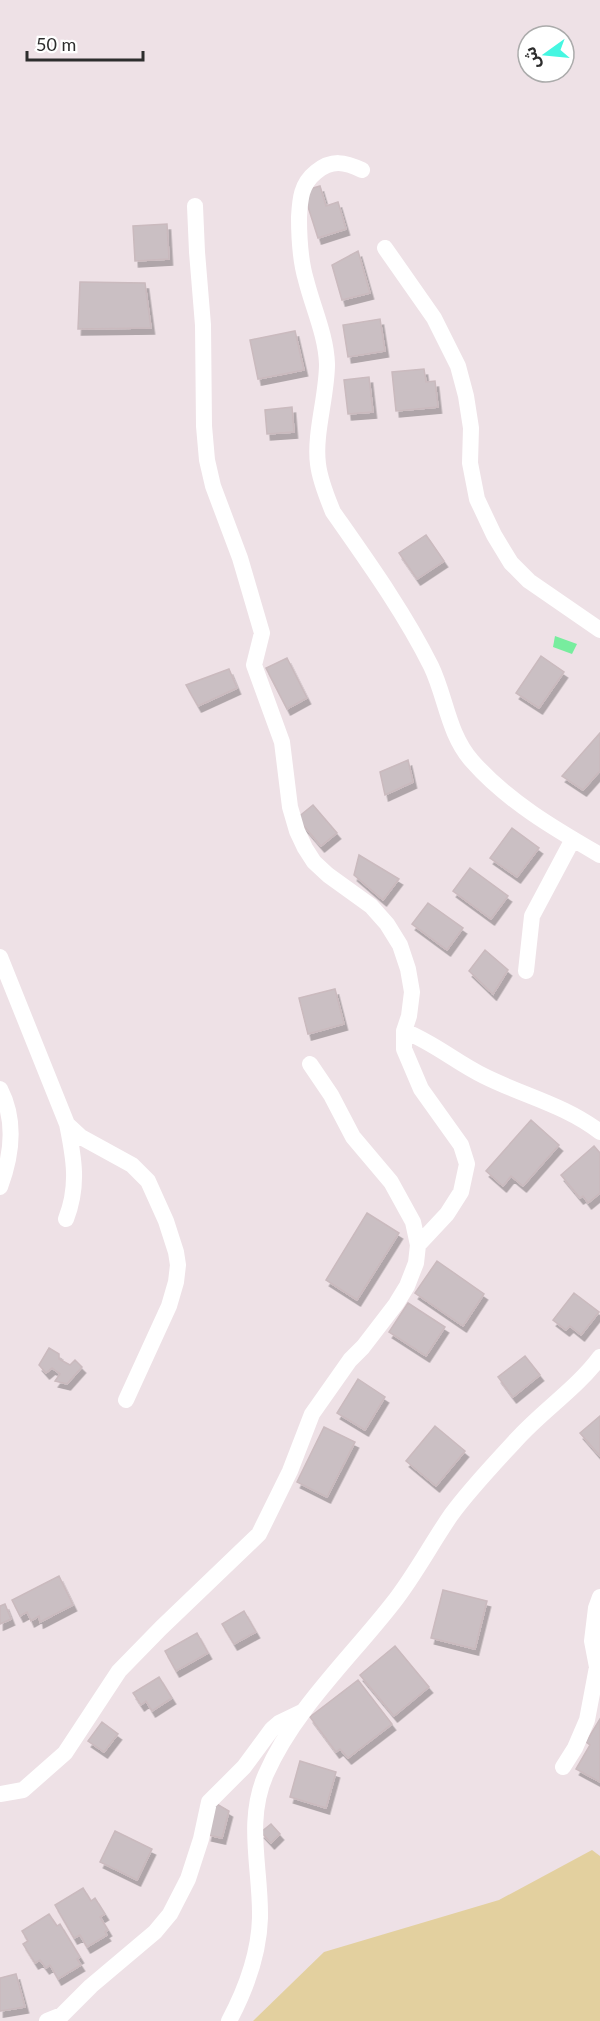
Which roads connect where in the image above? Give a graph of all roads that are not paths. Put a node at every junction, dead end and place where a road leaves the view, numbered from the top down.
1 (362, 170) dead end
2 (195, 206) dead end
3 (385, 248) dead end
4 (600, 630) edge
5 (573, 839) junction
6 (600, 855) edge
7 (0, 957) edge
8 (526, 971) dead end
9 (404, 1031) junction
10 (310, 1064) dead end
11 (0, 1089) edge
12 (67, 1124) junction
13 (600, 1132) edge
14 (0, 1187) edge
15 (66, 1219) dead end
16 (418, 1245) junction
17 (597, 1364) edge
18 (126, 1400) dead end
19 (600, 1598) edge
20 (304, 1710) junction
21 (563, 1767) dead end
22 (0, 1794) edge
23 (47, 2021) edge
24 (229, 2021) edge

1 - 5 street
2 - 9 street
3 - 4 street
5 - 6 street
5 - 8 street
7 - 12 street
9 - 13 street
9 - 16 street
10 - 16 street
11 - 14 street
12 - 15 street
12 - 18 street
16 - 22 street
17 - 20 street
19 - 21 street
20 - 23 street
20 - 24 street

